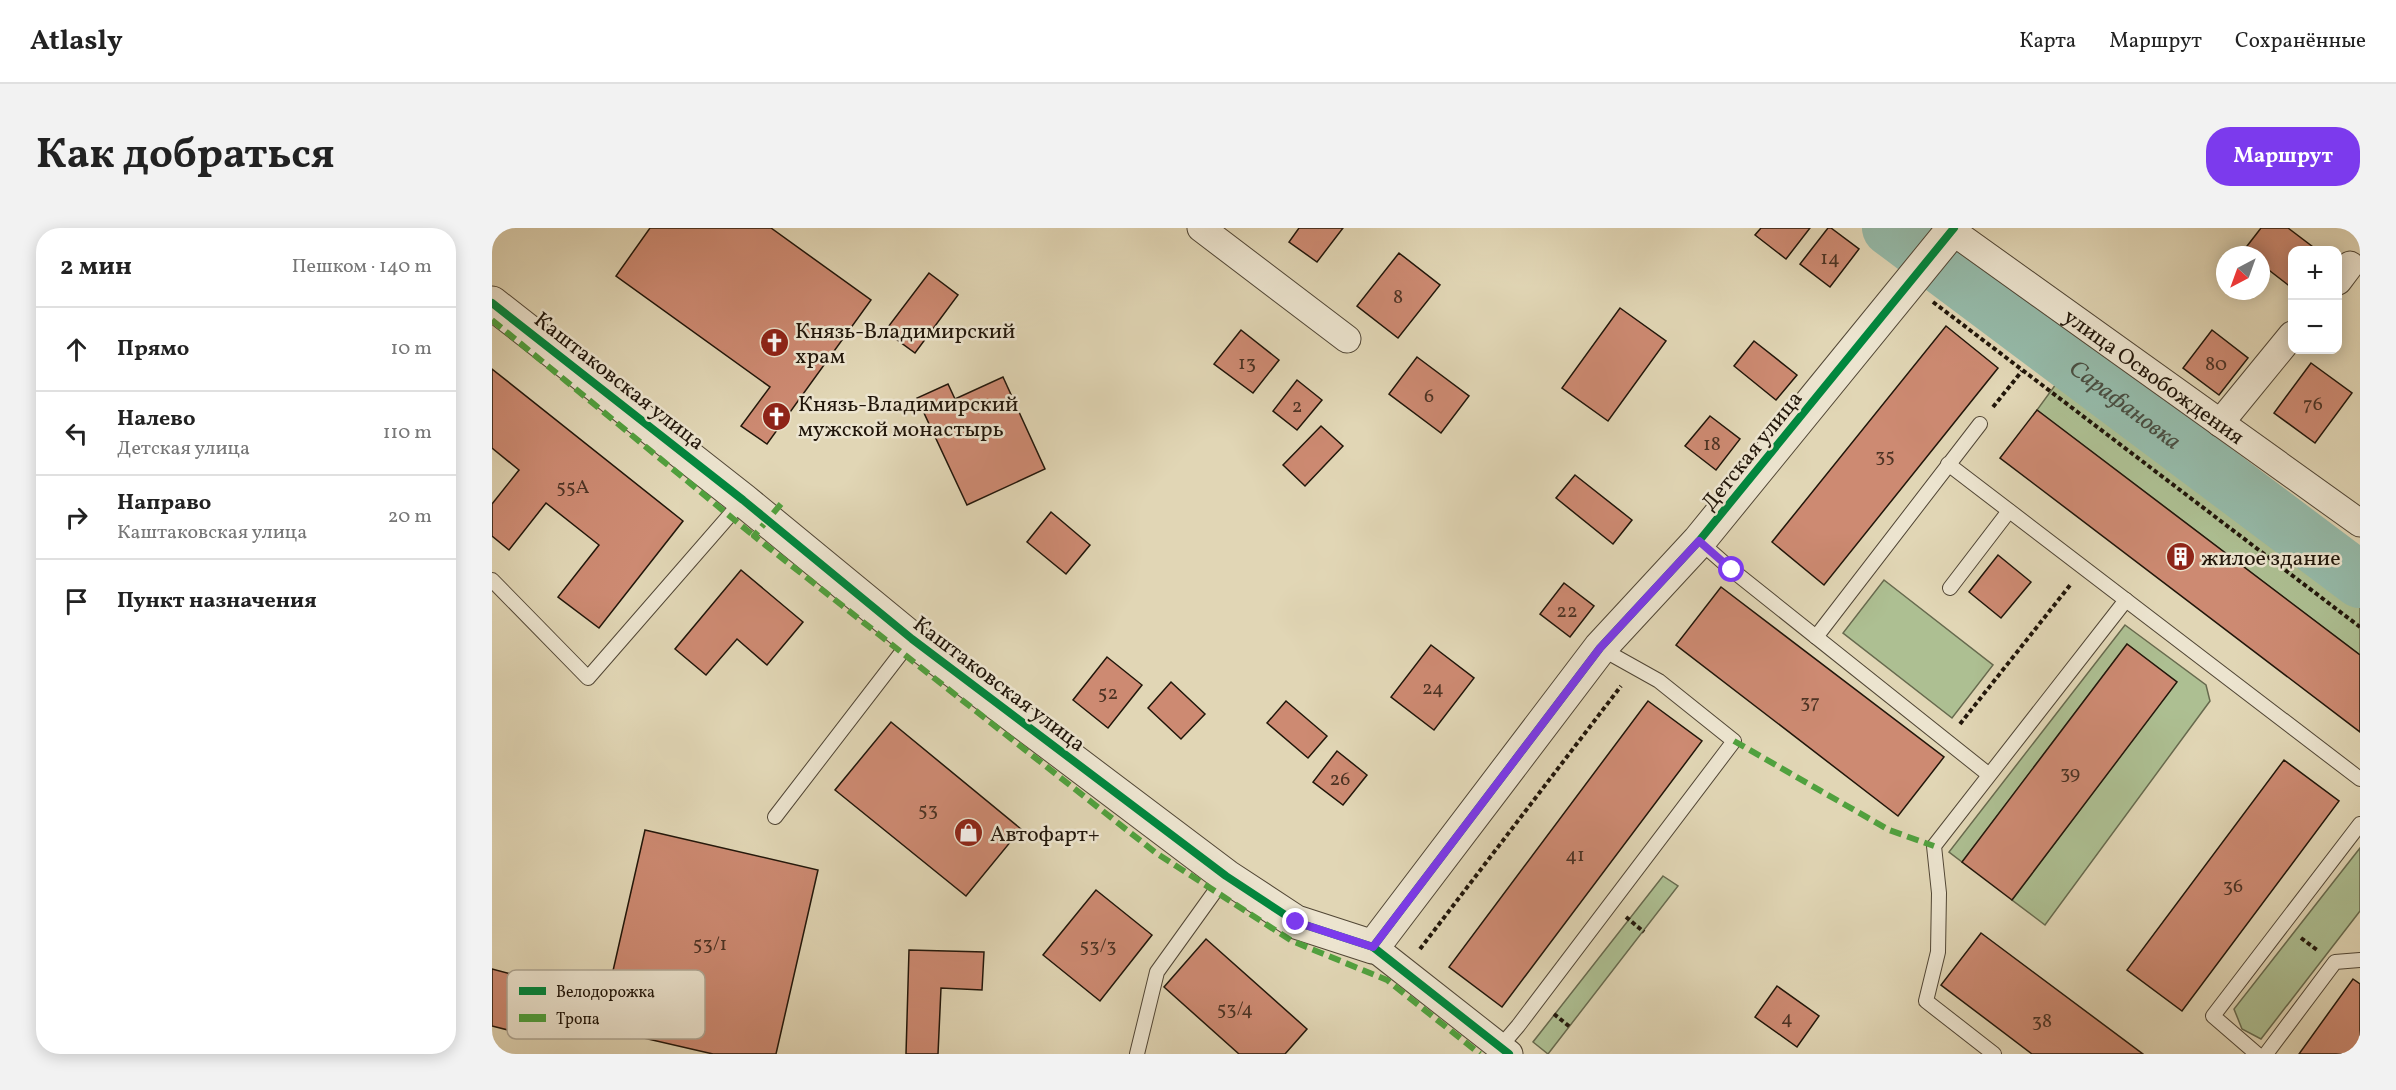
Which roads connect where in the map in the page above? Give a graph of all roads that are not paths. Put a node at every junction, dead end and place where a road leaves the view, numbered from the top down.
1 (1201, 228) edge
2 (1951, 229) edge
3 (492, 303) edge
4 (1347, 339) dead end
5 (2288, 340) edge
6 (2220, 423) junction
7 (1980, 424) road end
8 (1948, 464) junction
9 (743, 500) junction
10 (2009, 511) junction
11 (2360, 523) edge
12 (1699, 541) junction
13 (492, 580) edge
14 (1950, 588) dead end
15 (2126, 600) junction
16 (1816, 637) junction
17 (912, 639) junction
18 (1600, 648) junction
19 (1988, 774) junction
20 (2360, 779) edge
21 (775, 817) dead end
22 (2360, 824) edge
23 (1226, 876) junction
24 (1373, 947) junction
25 (2360, 960) edge
26 (1504, 1051) edge
27 (1137, 1054) edge
28 (1994, 1054) edge
29 (2257, 1054) edge
30 (2266, 1054) edge

1 - 4 street
2 - 6 street, улица Освобождения
2 - 12 street, Детская улица
3 - 9 street, Каштаковская улица
5 - 6 street
6 - 11 street, улица Освобождения
7 - 8 lane
8 - 10 lane
8 - 16 lane
9 - 13 lane
9 - 17 street, Каштаковская улица
10 - 14 lane
10 - 15 lane
12 - 16 lane
12 - 18 street, Детская улица
15 - 19 lane
15 - 20 lane
16 - 19 lane
17 - 21 lane
17 - 23 street, Каштаковская улица
18 - 24 street, Детская улица
18 - 26 lane
19 - 28 lane
22 - 29 lane
23 - 24 street, Каштаковская улица
23 - 27 lane
24 - 26 street, Каштаковская улица
25 - 30 lane

